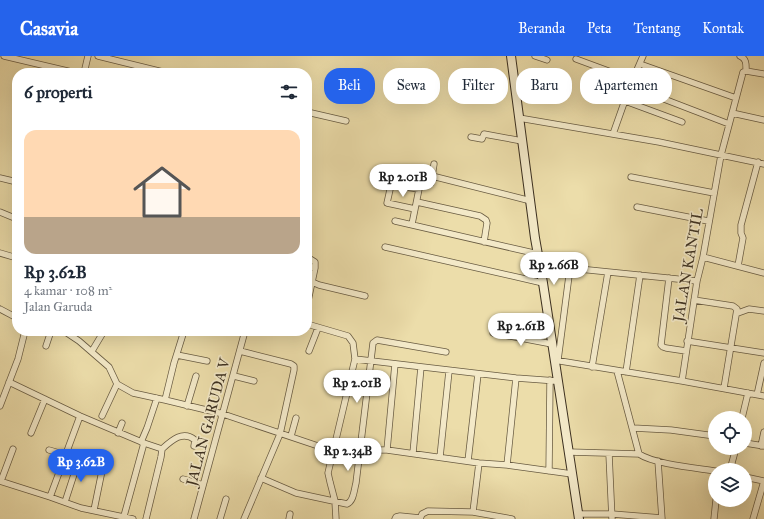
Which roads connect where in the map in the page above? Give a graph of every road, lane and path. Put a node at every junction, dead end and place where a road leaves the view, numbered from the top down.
1 (4, 56) edge
2 (88, 56) edge
3 (98, 56) edge
4 (511, 56) edge
5 (535, 56) edge
6 (643, 56) edge
7 (740, 56) edge
8 (576, 59) dead end
9 (547, 60) dead end
10 (640, 64) junction
11 (55, 68) edge
12 (85, 68) edge
13 (147, 68) edge
14 (600, 68) edge
15 (638, 68) edge
16 (746, 71) junction
17 (764, 74) edge
18 (736, 98) junction
19 (672, 102) edge
20 (624, 104) edge
21 (633, 104) edge
22 (312, 113) edge
23 (732, 113) junction
24 (519, 118) junction
25 (764, 120) edge
26 (346, 121) dead end
27 (682, 122) dead end
28 (729, 124) junction
29 (613, 134) junction
30 (471, 137) dead end
31 (522, 141) junction
32 (721, 155) junction
33 (758, 162) junction
34 (434, 164) dead end
35 (764, 164) edge
36 (432, 176) junction
37 (631, 177) dead end
38 (0, 178) edge
39 (12, 181) edge
40 (431, 183) dead end
41 (714, 193) junction
42 (531, 201) junction
43 (417, 202) junction
44 (637, 207) dead end
45 (415, 209) junction
46 (0, 212) edge
47 (12, 217) edge
48 (395, 221) dead end
49 (708, 221) junction
50 (412, 224) junction
51 (484, 242) junction
52 (385, 247) dead end
53 (0, 253) edge
54 (538, 254) junction
55 (12, 257) edge
56 (703, 257) junction
57 (312, 260) edge
58 (540, 265) junction
59 (738, 266) junction
60 (312, 267) edge
61 (315, 268) junction
62 (570, 268) junction
63 (608, 272) junction
64 (764, 272) edge
65 (640, 275) junction
66 (669, 278) junction
67 (697, 280) junction
68 (312, 282) joint
69 (543, 283) junction
70 (365, 296) dead end
71 (694, 300) junction
72 (0, 309) edge
73 (764, 311) edge
74 (738, 313) junction
75 (12, 315) edge
76 (312, 326) edge
77 (318, 328) junction
78 (493, 333) dead end
79 (24, 336) edge
80 (49, 336) edge
81 (71, 336) edge
82 (101, 336) edge
83 (183, 336) edge
84 (244, 336) edge
85 (687, 340) junction
86 (552, 344) junction
87 (46, 346) dead end
88 (730, 347) junction
89 (92, 351) junction
90 (240, 351) junction
91 (309, 351) dead end
92 (446, 352) dead end
93 (686, 352) junction
94 (764, 353) edge
95 (177, 355) junction
96 (355, 359) junction
97 (371, 360) junction
98 (556, 360) junction
99 (207, 361) dead end
100 (764, 363) edge
101 (395, 364) junction
102 (421, 367) junction
103 (592, 367) junction
104 (449, 371) junction
105 (617, 371) junction
106 (626, 372) junction
107 (478, 374) junction
108 (196, 376) dead end
109 (234, 376) junction
110 (516, 378) junction
111 (254, 381) dead end
112 (553, 381) junction
113 (682, 381) junction
114 (9, 382) junction
115 (117, 384) junction
116 (724, 388) junction
117 (748, 393) junction
118 (757, 395) junction
119 (764, 396) edge
120 (157, 398) junction
121 (45, 399) junction
122 (165, 400) junction
123 (0, 406) edge
124 (187, 406) junction
125 (744, 411) edge
126 (223, 414) junction
127 (80, 416) junction
128 (102, 416) dead end
129 (296, 418) dead end
130 (122, 423) dead end
131 (633, 428) junction
132 (118, 432) junction
133 (764, 432) edge
134 (31, 433) dead end
135 (280, 434) junction
136 (708, 435) edge
137 (291, 436) junction
138 (143, 443) junction
139 (752, 444) edge
140 (194, 446) dead end
141 (763, 446) edge
142 (13, 449) dead end
143 (162, 449) junction
144 (49, 450) dead end
145 (333, 450) junction
146 (360, 450) junction
147 (387, 450) junction
148 (569, 452) junction
149 (413, 453) junction
150 (609, 454) junction
151 (639, 454) junction
152 (66, 455) junction
153 (440, 457) junction
154 (468, 461) junction
155 (658, 461) junction
156 (478, 463) junction
157 (507, 465) junction
158 (708, 470) edge
159 (549, 471) junction
160 (572, 474) junction
161 (261, 478) junction
162 (752, 478) edge
163 (183, 479) dead end
164 (0, 481) edge
165 (764, 481) edge
166 (203, 485) junction
167 (50, 497) junction
168 (226, 499) dead end
169 (335, 501) junction
170 (65, 502) junction
171 (715, 507) edge
172 (94, 510) junction
173 (473, 512) junction
174 (124, 516) junction
175 (579, 516) edge
176 (612, 516) edge
177 (118, 517) edge
178 (490, 518) edge
179 (133, 519) edge
180 (146, 519) edge
181 (194, 519) edge
182 (220, 519) edge
183 (244, 519) edge
184 (336, 519) edge
185 (395, 519) edge
186 (420, 519) edge
187 (512, 519) edge
188 (662, 519) edge
189 (714, 519) edge
190 (753, 519) edge

1 - 11 street
2 - 12 street
3 - 13 street
4 - 24 main road
5 - 9 street
6 - 10 street
7 - 16 street
8 - 14 street
10 - 15 street
10 - 18 street
16 - 17 street
16 - 18 street, JALAN KANTIL
18 - 23 street, JALAN KANTIL
19 - 28 street
20 - 29 street
21 - 27 street
22 - 26 street
23 - 25 street
23 - 28 street, JALAN KANTIL
24 - 29 street
24 - 31 main road
28 - 32 street, JALAN KANTIL
29 - 32 street
30 - 31 street
31 - 42 main road
32 - 33 street
32 - 41 street, JALAN KANTIL
33 - 35 street
33 - 59 street
34 - 36 street
36 - 40 street
36 - 42 street
37 - 41 street
38 - 39 street
41 - 49 street, JALAN KANTIL
42 - 54 main road
43 - 45 street
43 - 45 street
43 - 51 street
44 - 49 street
45 - 50 street
46 - 47 street
48 - 50 street
49 - 56 street, JALAN KANTIL
50 - 51 street
51 - 54 street
52 - 69 street
53 - 55 street
54 - 58 main road
56 - 59 street
56 - 67 street, JALAN KANTIL
57 - 61 street
58 - 62 street
58 - 69 main road
59 - 64 street
60 - 61 street
61 - 68 street
62 - 63 street
62 - 98 street
63 - 65 street
63 - 103 street
65 - 66 street
65 - 106 street
66 - 67 street
66 - 93 street
67 - 71 street, JALAN KANTIL
68 - 70 street
69 - 86 main road
71 - 74 street
71 - 85 street, JALAN KANTIL
72 - 75 street
73 - 74 street
74 - 88 street
76 - 77 street
77 - 91 street
77 - 96 street
78 - 86 street
79 - 114 street
80 - 87 street
81 - 89 street
82 - 89 street
83 - 95 street
84 - 90 street, JALAN GARUDA V
85 - 88 street
85 - 93 street, JALAN KANTIL
86 - 98 main road
88 - 94 street
88 - 116 street
89 - 115 street
90 - 109 street, JALAN GARUDA V
90 - 135 street
92 - 97 street
93 - 113 street, JALAN KANTIL
95 - 99 street
95 - 122 street
96 - 97 street
96 - 145 street
97 - 101 street
97 - 146 street
98 - 103 street
98 - 112 main road
100 - 118 street
101 - 102 street
101 - 147 street
102 - 104 street
102 - 149 street
103 - 105 street
104 - 107 street
104 - 153 street
105 - 106 street
105 - 131 street
106 - 113 street
107 - 110 street
107 - 154 street
108 - 124 street
109 - 111 street
109 - 126 street, JALAN GARUDA V
110 - 112 street
110 - 157 street
112 - 148 main road
112 - 159 street
113 - 116 street
114 - 121 street
114 - 123 street
115 - 120 street
115 - 128 street
116 - 117 street
117 - 118 street
117 - 125 street
118 - 119 street
120 - 122 street
120 - 138 street
121 - 127 street
121 - 134 street
122 - 124 street
124 - 126 street
126 - 135 street
126 - 166 street, JALAN GARUDA V
127 - 132 street
127 - 152 street
129 - 137 street
130 - 132 street
131 - 136 street
131 - 151 street
132 - 138 street
133 - 141 street
135 - 137 street
135 - 161 street
137 - 145 street
138 - 143 street
138 - 174 street
139 - 141 street
140 - 143 street
142 - 164 street
143 - 180 street
144 - 152 street
145 - 146 street
145 - 169 street
146 - 147 street
146 - 169 street
147 - 149 street
148 - 150 street
148 - 160 main road
149 - 153 street
150 - 151 street
150 - 176 street
151 - 155 street
152 - 167 street
153 - 154 street
154 - 156 street
155 - 158 street
155 - 188 street
156 - 157 street
156 - 173 street
157 - 159 street
159 - 160 street
160 - 175 main road
161 - 169 street
161 - 183 street
162 - 165 street
163 - 166 street
164 - 167 street
165 - 190 street
166 - 181 street, JALAN GARUDA V
167 - 170 street
168 - 182 street
169 - 184 street
170 - 172 street
170 - 172 street
171 - 189 street
172 - 177 street
173 - 178 street
173 - 186 street
174 - 177 street
174 - 179 street
175 - 176 street
176 - 188 street
178 - 187 street
185 - 186 street

